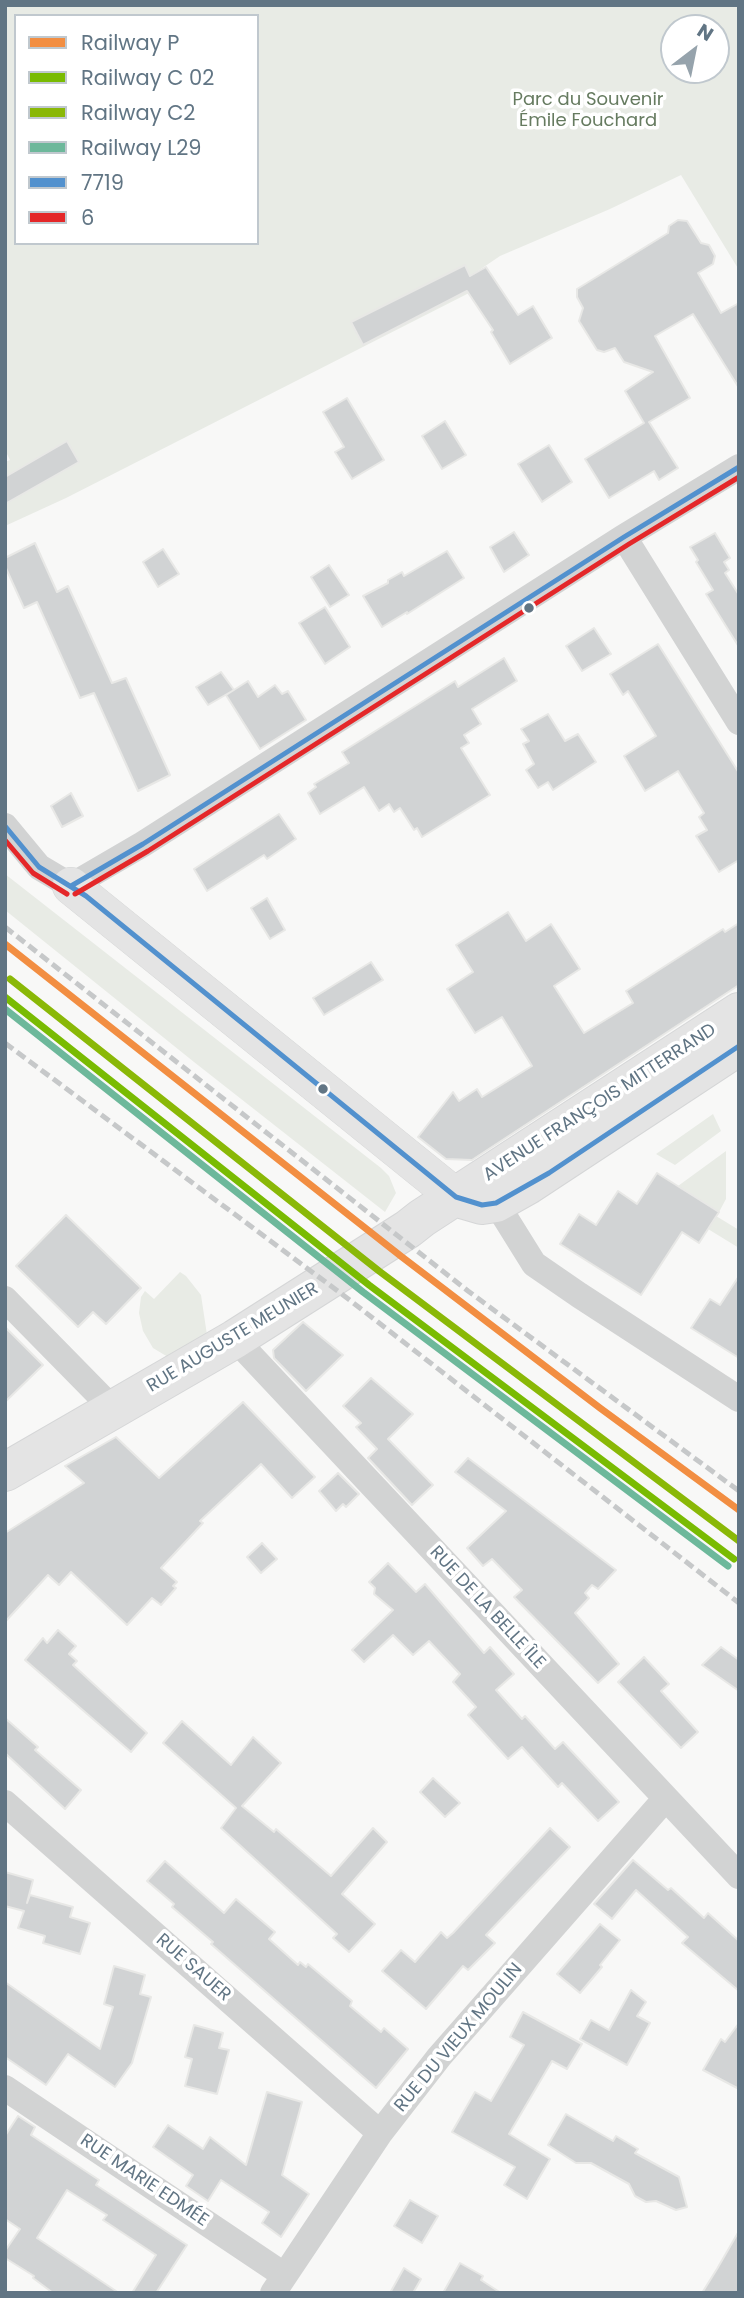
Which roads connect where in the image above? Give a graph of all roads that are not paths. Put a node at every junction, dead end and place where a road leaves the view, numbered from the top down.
1 (739, 467) edge
2 (624, 537) junction
3 (739, 722) edge
4 (5, 826) edge
5 (71, 886) junction
6 (739, 1012) edge
7 (739, 1046) edge
8 (456, 1197) junction
9 (496, 1203) junction
10 (5, 1298) edge
11 (235, 1339) junction
12 (739, 1399) edge
13 (113, 1409) junction
14 (5, 1472) edge
15 (666, 1798) junction
16 (5, 1803) edge
17 (739, 1876) edge
18 (5, 2088) edge
19 (380, 2133) junction
20 (278, 2284) edge

1 - 2 street
2 - 3 street
2 - 5 street
4 - 5 street
5 - 8 street
6 - 8 main road, AVENUE FRANÇOIS MITTERRAND
7 - 9 main road, AVENUE FRANÇOIS MITTERRAND
8 - 9 main road, AVENUE FRANÇOIS MITTERRAND
8 - 11 main road, RUE AUGUSTE MEUNIER
9 - 12 street
10 - 13 street
11 - 13 main road, RUE AUGUSTE MEUNIER
11 - 15 street, RUE DE LA BELLE ÎLE
13 - 14 main road, RUE AUGUSTE MEUNIER
15 - 17 street, RUE DE LA BELLE ÎLE
15 - 19 street, RUE DU VIEUX MOULIN
16 - 19 street, RUE SAUER
18 - 20 street, RUE MARIE EDMÉE
19 - 20 street, RUE DU VIEUX MOULIN

